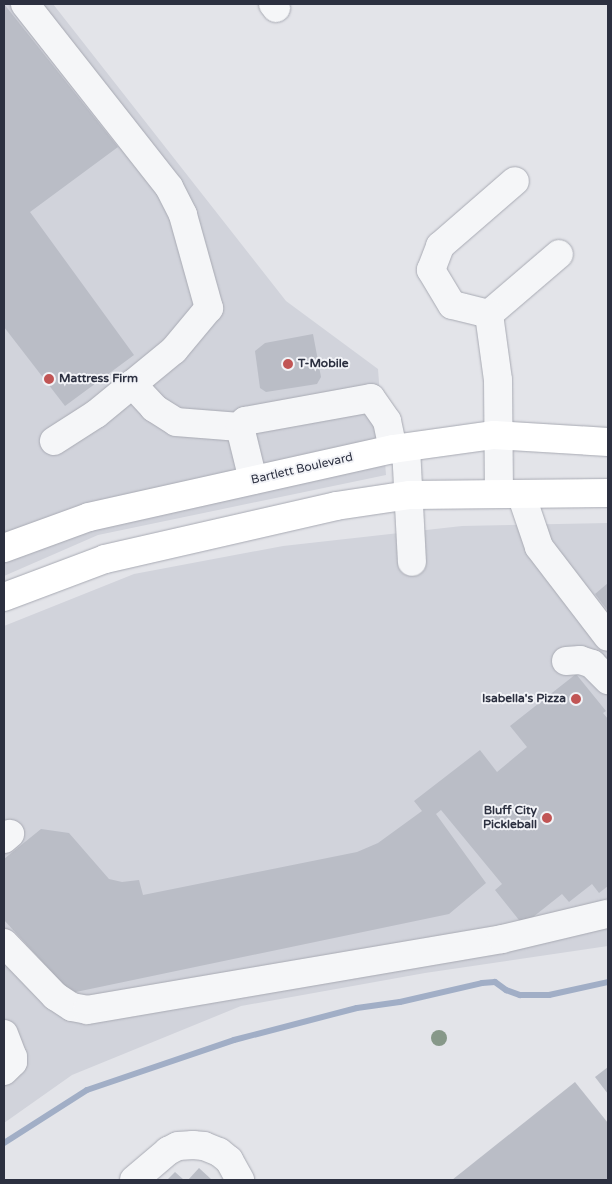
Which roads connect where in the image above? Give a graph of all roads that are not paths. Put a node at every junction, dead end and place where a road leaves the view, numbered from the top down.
1 (25, 4) edge
2 (515, 181) dead end
3 (559, 254) dead end
4 (489, 314) junction
5 (132, 384) junction
6 (240, 427) junction
7 (497, 435) junction
8 (54, 441) dead end
9 (608, 442) edge
10 (399, 448) junction
11 (253, 480) junction
12 (608, 493) edge
13 (510, 494) junction
14 (410, 495) junction
15 (4, 548) edge
16 (412, 562) dead end
17 (4, 597) edge
18 (608, 638) edge
19 (566, 661) dead end
20 (608, 680) edge
21 (607, 914) edge
22 (4, 943) edge
23 (134, 1180) edge
24 (240, 1180) edge

1 - 5 lane
2 - 4 lane
3 - 4 lane
4 - 7 lane
5 - 6 lane
5 - 8 lane
6 - 10 lane
6 - 11 lane
7 - 9 main road, Bartlett Boulevard
7 - 10 main road, Bartlett Boulevard
7 - 13 lane
10 - 11 main road, Bartlett Boulevard
10 - 14 lane
11 - 15 main road, Bartlett Boulevard
12 - 13 main road
13 - 14 main road
13 - 18 lane
14 - 16 lane
14 - 17 main road
19 - 20 lane
21 - 22 lane
23 - 24 lane

